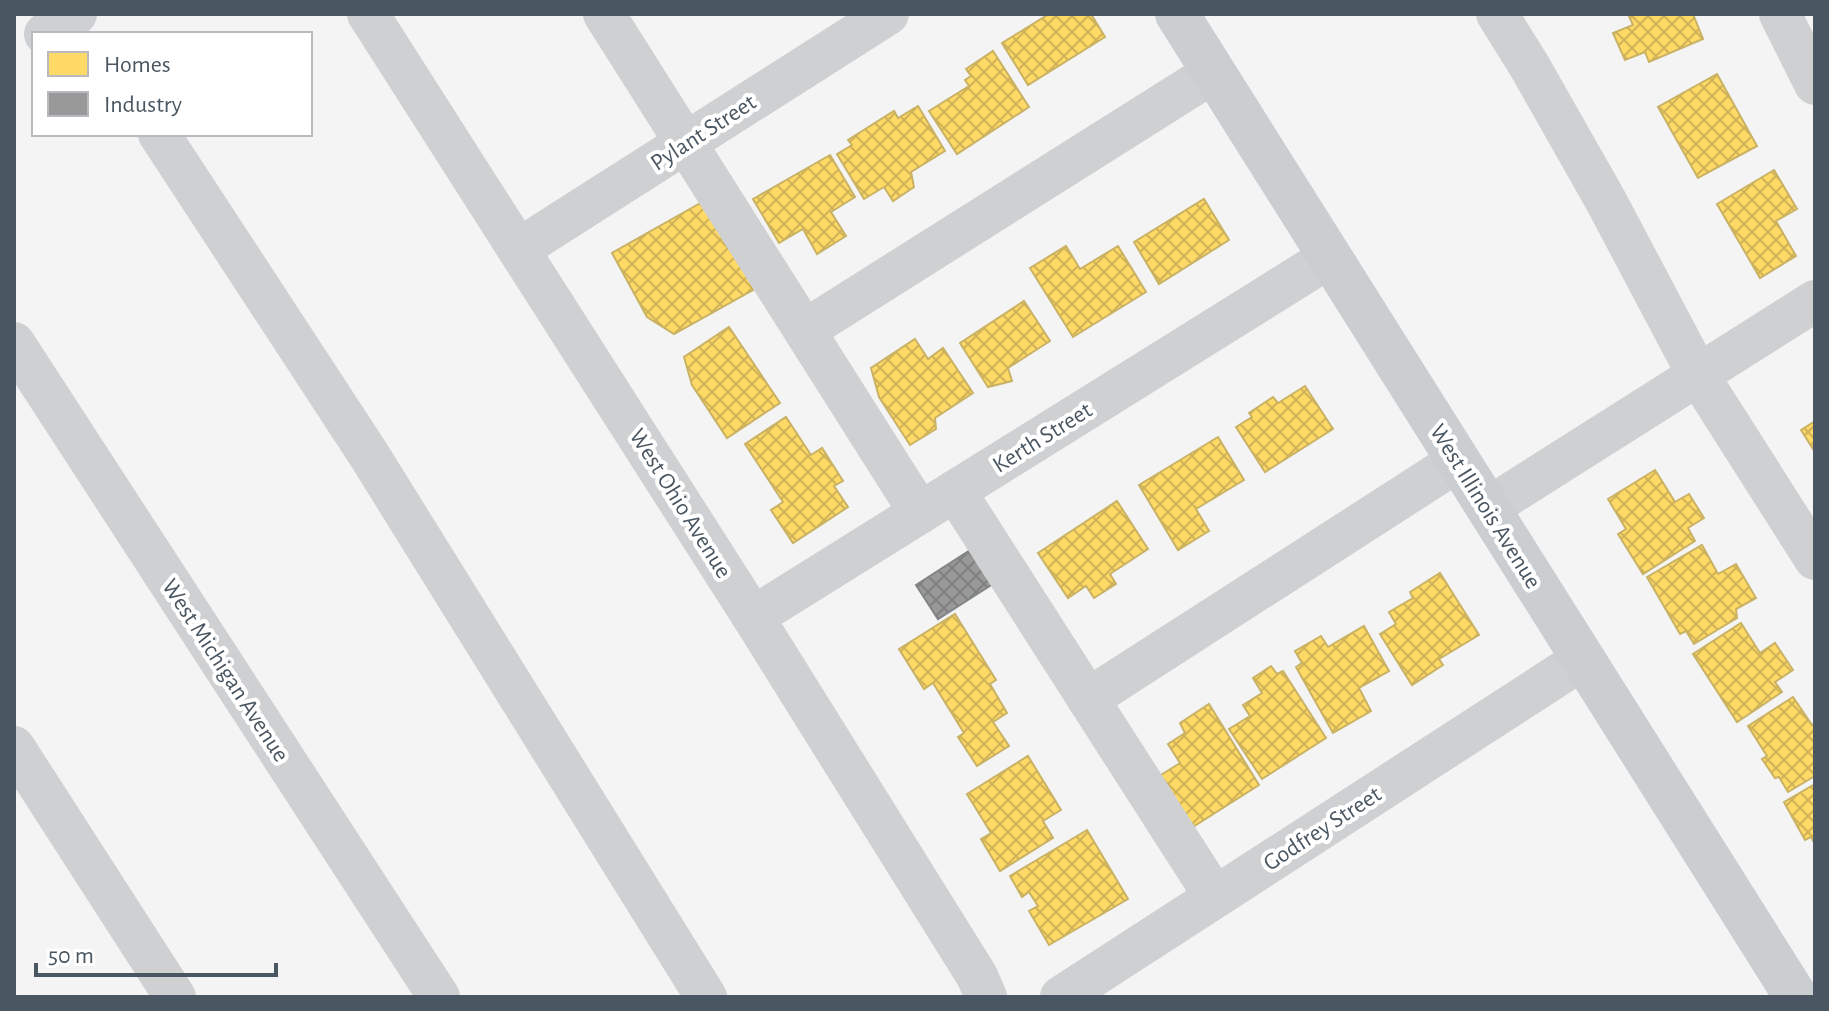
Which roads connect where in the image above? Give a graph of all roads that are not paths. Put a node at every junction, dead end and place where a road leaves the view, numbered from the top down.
1 (79, 14) edge
2 (368, 14) edge
3 (604, 14) edge
4 (888, 14) edge
5 (1177, 14) edge
6 (1497, 14) edge
7 (1780, 14) edge
8 (48, 32) edge
9 (92, 32) edge
10 (32, 42) edge
11 (14, 54) edge
12 (1214, 72) junction
13 (1815, 84) edge
14 (160, 136) edge
15 (687, 142) junction
16 (519, 249) junction
17 (1330, 257) junction
18 (1815, 301) edge
19 (805, 330) junction
20 (14, 343) edge
21 (1698, 375) junction
22 (1458, 461) junction
23 (955, 491) junction
24 (1488, 508) junction
25 (920, 513) junction
26 (1815, 559) edge
27 (753, 617) junction
28 (1583, 659) junction
29 (1088, 699) junction
30 (14, 747) edge
31 (1215, 897) junction
32 (175, 997) edge
33 (439, 997) edge
34 (706, 997) edge
35 (986, 997) edge
36 (1061, 997) edge
37 (1796, 997) edge

1 - 8 street
1 - 9 street
2 - 16 street, West Ohio Avenue
3 - 15 street
4 - 15 street, Pylant Street
5 - 12 main road, West Illinois Avenue
6 - 21 street
7 - 13 street
10 - 11 street
12 - 17 main road, West Illinois Avenue
12 - 19 street
14 - 34 street
15 - 16 street, Pylant Street
15 - 19 street
16 - 27 street, West Ohio Avenue
17 - 22 main road, West Illinois Avenue
17 - 23 street, Kerth Street
18 - 21 street
19 - 25 street
20 - 33 street, West Michigan Avenue
21 - 24 street
21 - 26 street
22 - 24 main road, West Illinois Avenue
22 - 29 street
23 - 25 street, Kerth Street
23 - 29 street
24 - 28 main road, West Illinois Avenue
25 - 27 street, Kerth Street
27 - 35 street, West Ohio Avenue
28 - 31 street, Godfrey Street
28 - 37 main road, West Illinois Avenue
29 - 31 street
30 - 32 street
31 - 36 street, Godfrey Street

